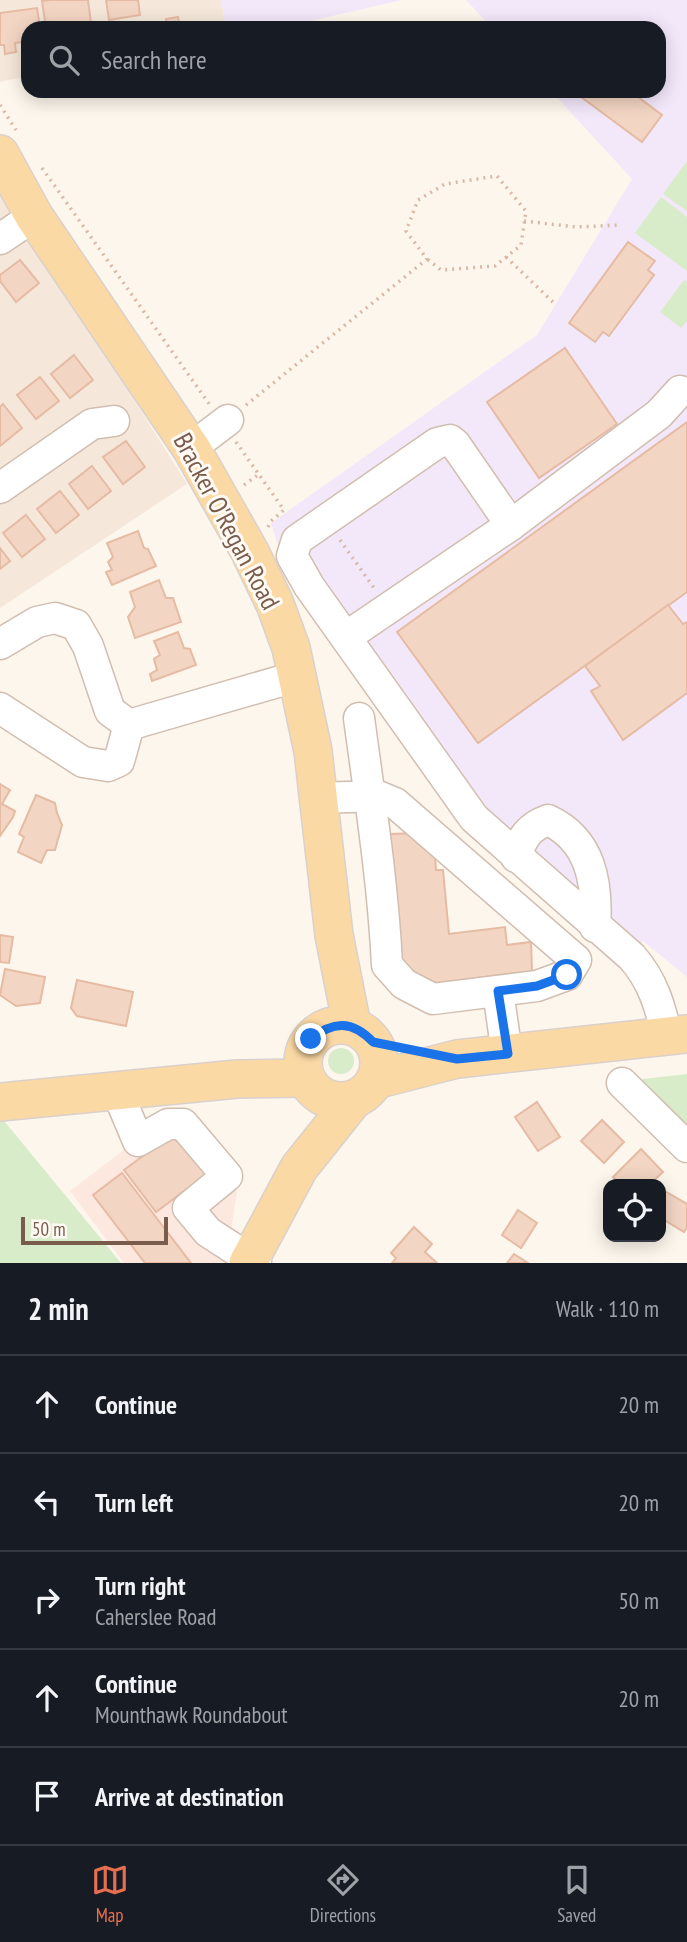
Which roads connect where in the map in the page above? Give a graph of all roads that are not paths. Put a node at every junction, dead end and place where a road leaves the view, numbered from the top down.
1 (9, 144) edge
2 (34, 216) junction
3 (0, 239) edge
4 (680, 391) dead end
5 (114, 421) dead end
6 (226, 422) road end
7 (191, 448) junction
8 (0, 488) edge
9 (511, 525) junction
10 (309, 586) junction
11 (275, 604) junction
12 (346, 637) junction
13 (0, 644) edge
14 (298, 676) junction
15 (0, 708) edge
16 (359, 718) dead end
17 (129, 725) junction
18 (369, 796) junction
19 (318, 798) junction
20 (516, 857) junction
21 (595, 927) junction
22 (498, 991) junction
23 (677, 1035) edge
24 (508, 1054) junction
25 (338, 1063) junction
26 (622, 1083) dead end
27 (117, 1091) junction
28 (0, 1102) edge
29 (687, 1147) edge
30 (251, 1262) edge

1 - 2 main road, Bracker O'Regan Road
2 - 3 street
2 - 7 main road, Bracker O'Regan Road
4 - 9 street
5 - 8 street
6 - 7 street
7 - 11 main road, Bracker O'Regan Road
9 - 10 street
9 - 12 street
10 - 11 street
10 - 12 street
11 - 14 main road, Bracker O'Regan Road
12 - 20 street
13 - 17 street
14 - 17 street
14 - 19 main road, Bracker O'Regan Road
15 - 17 street
16 - 18 street
18 - 19 street
18 - 22 street
18 - 22 street
19 - 25 main road, Bracker O'Regan Road
20 - 21 street
20 - 21 street
21 - 23 street
22 - 24 street
23 - 24 main road
24 - 25 main road
25 - 27 main road
25 - 30 main road
26 - 29 street
27 - 28 main road
27 - 30 street

